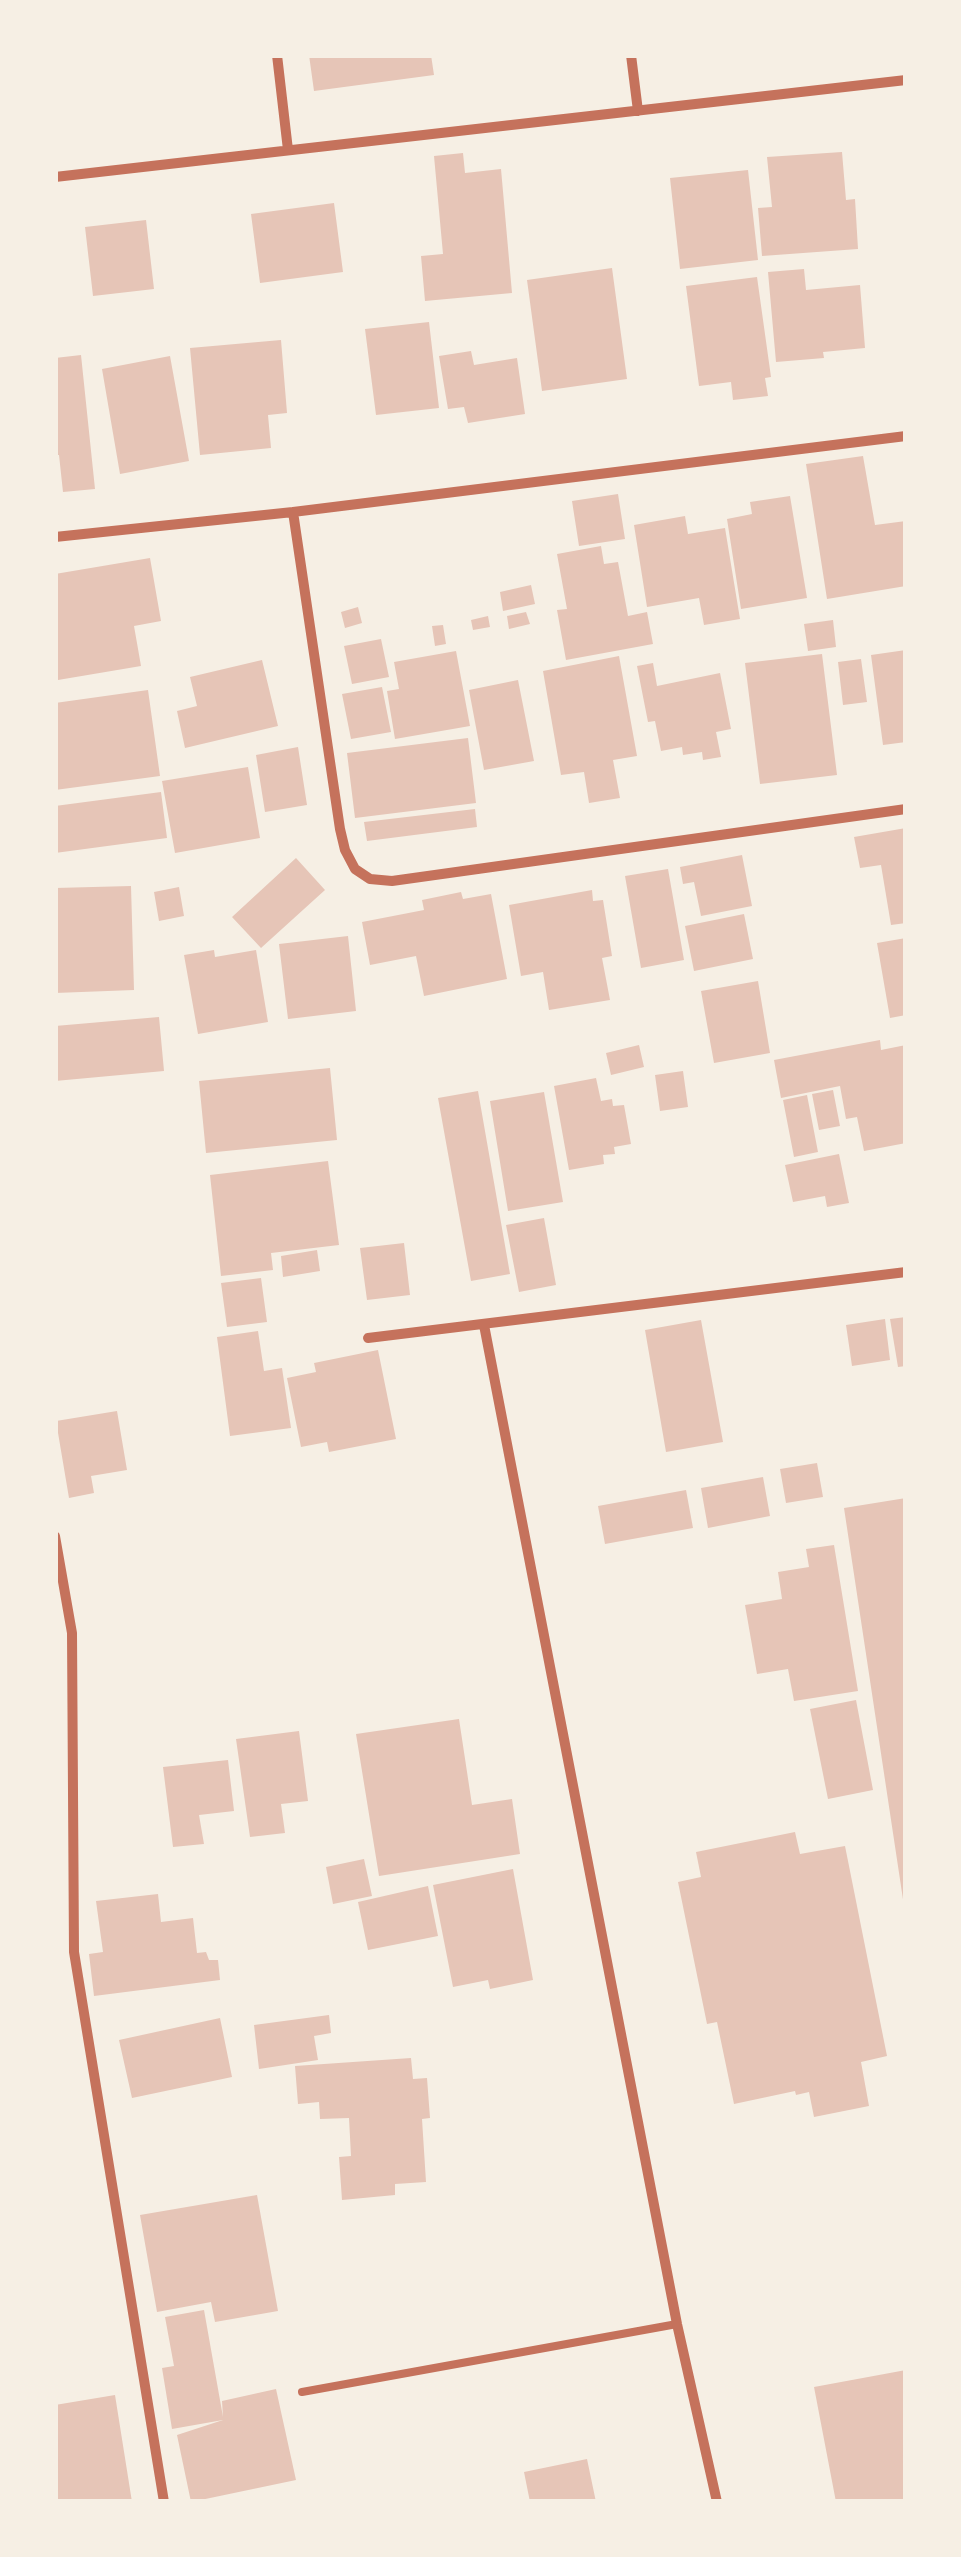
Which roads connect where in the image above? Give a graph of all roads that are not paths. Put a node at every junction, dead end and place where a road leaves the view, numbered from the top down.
1 (276, 55) edge
2 (631, 55) edge
3 (906, 80) edge
4 (638, 110) junction
5 (288, 150) junction
6 (55, 177) edge
7 (906, 436) edge
8 (293, 512) junction
9 (55, 538) edge
10 (906, 809) edge
11 (906, 1272) edge
12 (484, 1325) junction
13 (368, 1338) dead end
14 (55, 1536) edge
15 (677, 2324) junction
16 (302, 2392) dead end
17 (164, 2502) edge
18 (716, 2502) edge

1 - 5 street
2 - 4 street
3 - 4 street
4 - 5 street
5 - 6 street
7 - 8 street
8 - 9 street
8 - 10 street
11 - 12 street
12 - 13 street
12 - 15 street
14 - 17 street
15 - 16 lane
15 - 18 street

